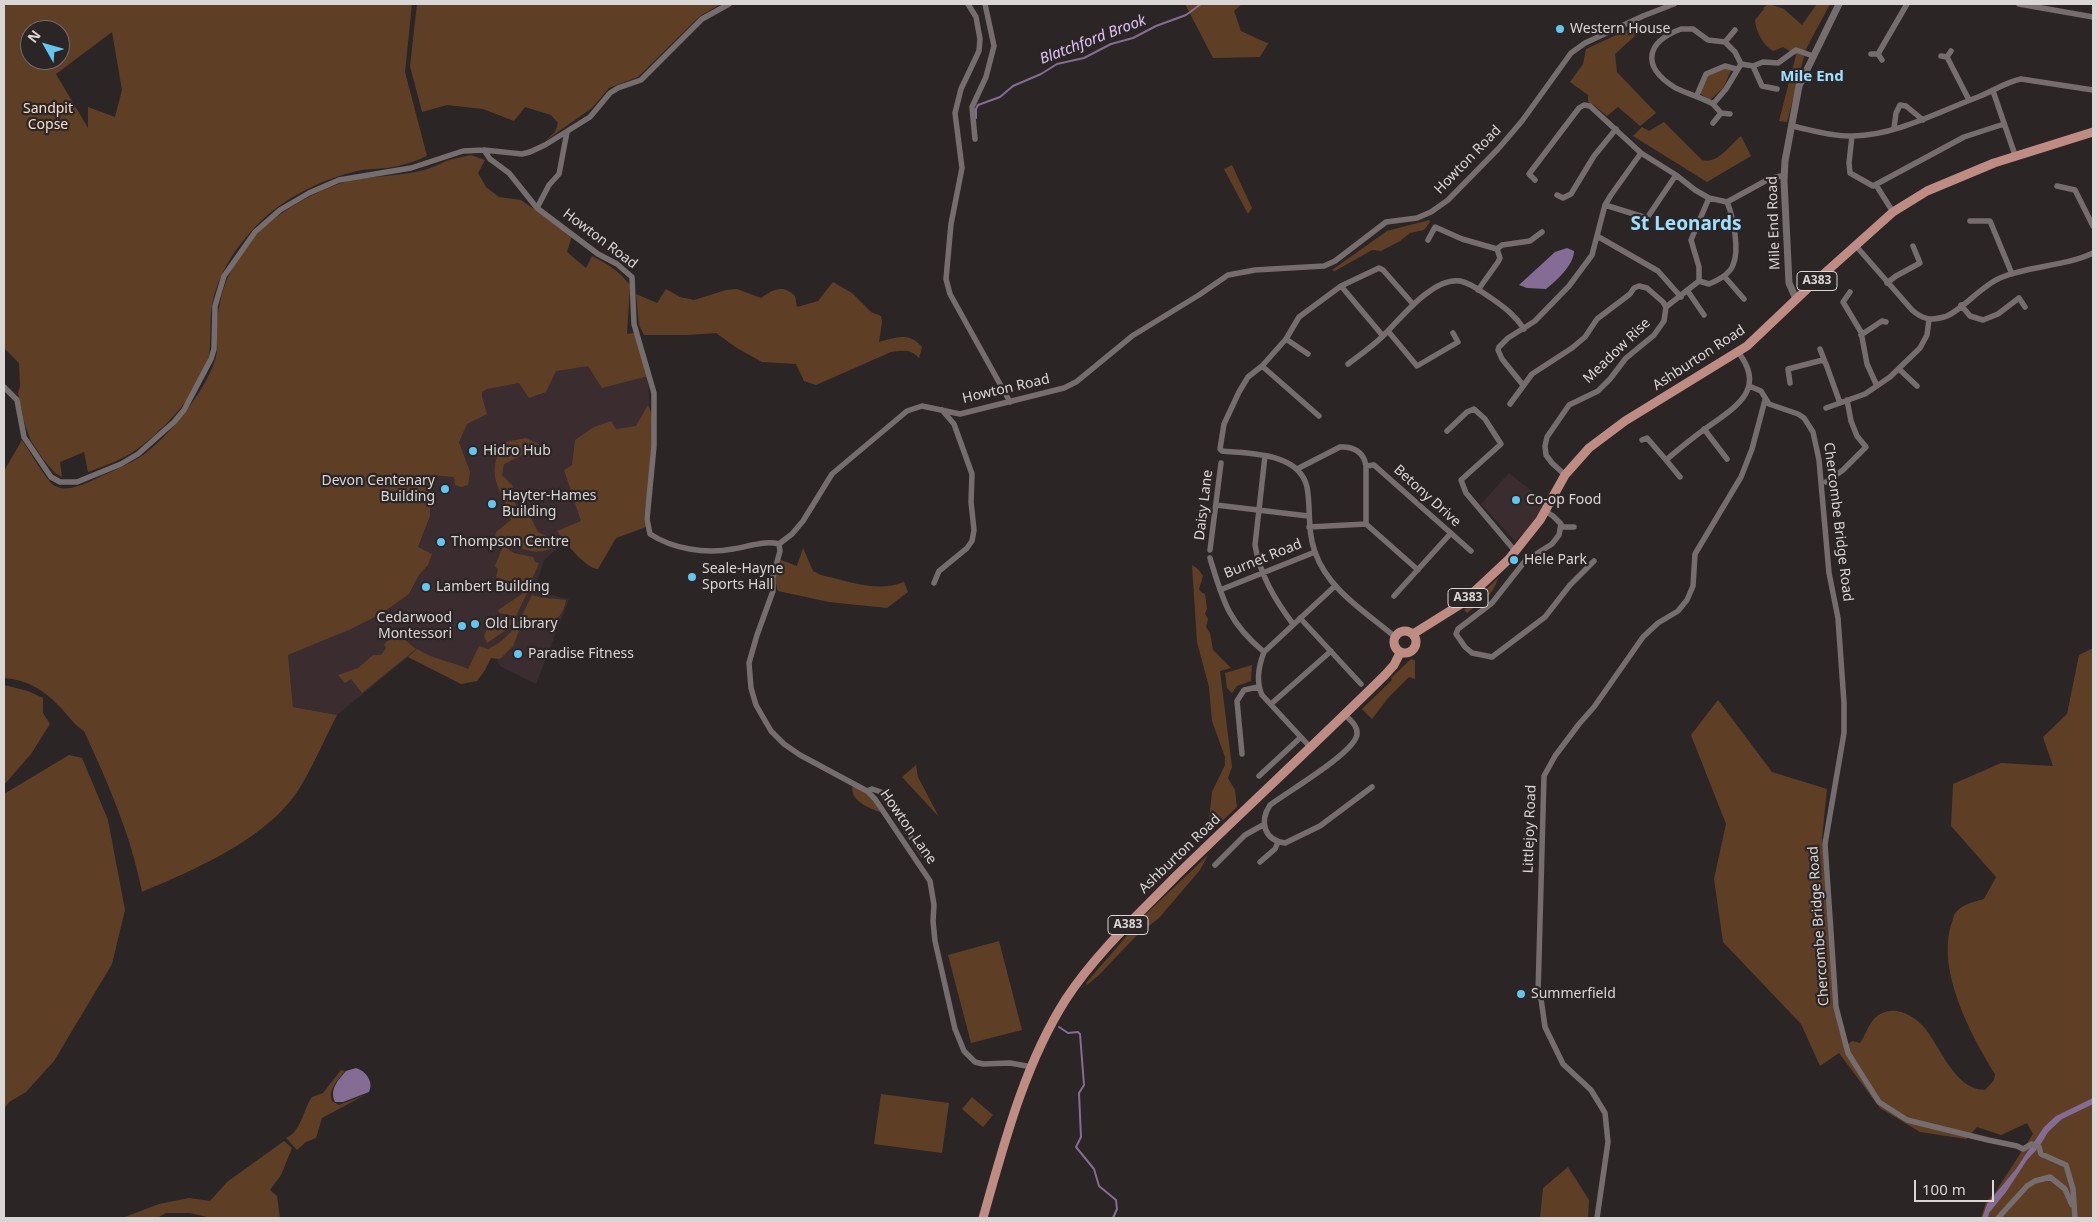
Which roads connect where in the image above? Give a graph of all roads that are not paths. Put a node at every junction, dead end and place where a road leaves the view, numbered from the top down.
1 (729, 4) edge
2 (968, 4) edge
3 (986, 4) edge
4 (1674, 4) edge
5 (1839, 4) edge
6 (1906, 4) edge
7 (2019, 4) edge
8 (2093, 17) edge
9 (1735, 30) dead end
10 (1725, 42) junction
11 (1946, 55) dead end
12 (1813, 56) junction
13 (1877, 56) dead end
14 (1741, 64) junction
15 (1753, 66) junction
16 (1736, 69) junction
17 (1777, 89) dead end
18 (2093, 90) edge
19 (1993, 91) junction
20 (1697, 95) junction
21 (1969, 100) junction
22 (1713, 104) junction
23 (1721, 113) junction
24 (1730, 114) dead end
25 (1923, 120) junction
26 (1714, 123) dead end
27 (2004, 124) junction
28 (1792, 126) junction
29 (1894, 128) junction
30 (1616, 129) junction
31 (567, 132) junction
32 (2093, 132) edge
33 (1852, 136) junction
34 (975, 139) dead end
35 (484, 150) junction
36 (1641, 153) junction
37 (2015, 155) junction
38 (1523, 169) dead end
39 (1529, 174) junction
40 (1676, 175) junction
41 (1781, 176) dead end
42 (1534, 180) dead end
43 (1876, 186) junction
44 (2057, 186) dead end
45 (1557, 195) dead end
46 (1709, 198) junction
47 (1727, 202) junction
48 (1605, 206) junction
49 (537, 208) junction
50 (1893, 212) junction
51 (1970, 221) dead end
52 (2093, 226) edge
53 (1542, 232) dead end
54 (1597, 236) junction
55 (1428, 240) dead end
56 (1856, 246) junction
57 (1913, 246) dead end
58 (1497, 249) junction
59 (2093, 253) edge
60 (2012, 274) junction
61 (1724, 276) junction
62 (1700, 282) junction
63 (1888, 283) junction
64 (1341, 286) junction
65 (1478, 290) junction
66 (1687, 290) junction
67 (1850, 292) dead end
68 (1681, 297) junction
69 (1744, 299) dead end
70 (1796, 299) junction
71 (1413, 304) junction
72 (1961, 305) junction
73 (2026, 307) dead end
74 (1666, 308) junction
75 (1704, 315) dead end
76 (1929, 320) junction
77 (1886, 322) dead end
78 (1524, 329) junction
79 (1388, 331) junction
80 (1453, 333) dead end
81 (1862, 335) junction
82 (1383, 336) junction
83 (1286, 339) junction
84 (1820, 348) dead end
85 (1738, 352) junction
86 (1308, 354) dead end
87 (1825, 362) junction
88 (1348, 364) dead end
89 (1262, 366) junction
90 (1899, 369) junction
91 (1790, 383) dead end
92 (1523, 385) junction
93 (1749, 386) junction
94 (1877, 386) junction
95 (1917, 386) dead end
96 (4, 387) edge
97 (1765, 400) junction
98 (1847, 400) junction
99 (1010, 402) junction
100 (1840, 403) junction
101 (1510, 404) dead end
102 (1826, 408) dead end
103 (942, 410) junction
104 (960, 414) junction
105 (1319, 416) dead end
106 (954, 424) junction
107 (1704, 429) junction
108 (1447, 431) dead end
109 (1642, 440) dead end
110 (1265, 456) junction
111 (1728, 459) dead end
112 (1666, 460) junction
113 (1222, 463) dead end
114 (1366, 466) junction
115 (1297, 469) junction
116 (1566, 474) junction
117 (1680, 477) dead end
118 (1826, 482) dead end
119 (1216, 505) junction
120 (1259, 511) junction
121 (1545, 511) junction
122 (1308, 516) junction
123 (1366, 524) junction
124 (1310, 527) junction
125 (1562, 527) junction
126 (1574, 527) dead end
127 (1451, 533) junction
128 (779, 544) junction
129 (1210, 550) dead end
130 (1470, 551) dead end
131 (1516, 551) junction
132 (1315, 552) junction
133 (1210, 558) dead end
134 (1594, 562) dead end
135 (1418, 570) junction
136 (1263, 572) junction
137 (934, 583) dead end
138 (1336, 586) junction
139 (1220, 590) junction
140 (1394, 596) dead end
141 (1300, 618) junction
142 (1294, 624) junction
143 (1413, 634) junction
144 (1395, 637) junction
145 (1331, 651) junction
146 (1264, 652) junction
147 (1400, 653) junction
148 (1361, 684) dead end
149 (1258, 687) junction
150 (1271, 704) junction
151 (1345, 715) junction
152 (1300, 738) junction
153 (1311, 748) junction
154 (1242, 754) dead end
155 (1259, 776) dead end
156 (1372, 786) dead end
157 (867, 790) junction
158 (1263, 824) junction
159 (1278, 842) junction
160 (923, 855) dead end
161 (1260, 862) dead end
162 (1214, 865) dead end
163 (1032, 1067) junction
164 (2074, 1210) junction
165 (983, 1218) edge
166 (1597, 1218) edge
167 (1998, 1218) edge
168 (2075, 1218) edge

1 - 31 street
2 - 99 street
3 - 34 street
4 - 99 street, Howton Road
5 - 12 street, Mile End Road
6 - 13 street
7 - 8 street
9 - 10 street
10 - 14 street
10 - 20 street
11 - 21 street
12 - 15 street
12 - 28 street, Mile End Road
14 - 15 street
14 - 16 street
15 - 17 street
16 - 20 street
16 - 22 street
18 - 19 street
19 - 21 street
19 - 27 street
20 - 22 street
21 - 25 street
22 - 23 street
23 - 24 street
23 - 26 street
25 - 29 street
25 - 29 street
27 - 37 street
27 - 43 street
28 - 33 street
28 - 70 street, Mile End Road
29 - 33 street
30 - 36 street
30 - 39 street
30 - 45 street
31 - 35 street
31 - 49 street
32 - 37 main road, Ashburton Road / A383
33 - 43 street
35 - 49 street, Howton Road
35 - 96 street
36 - 40 street
36 - 48 street
37 - 50 main road, Ashburton Road / A383
38 - 39 street
39 - 42 street
40 - 46 street
40 - 48 street
41 - 47 street
43 - 50 street
44 - 52 street
46 - 47 street
46 - 62 street
47 - 61 street
48 - 54 street
49 - 128 street, Howton Road
50 - 56 main road, Ashburton Road / A383
51 - 60 street
53 - 58 street
54 - 68 street
54 - 78 street
55 - 58 street
56 - 63 street
56 - 70 main road, Ashburton Road / A383
57 - 63 street
58 - 65 street
59 - 60 street
60 - 72 street
61 - 62 street
61 - 69 street
62 - 66 street
63 - 76 street
64 - 71 street
64 - 82 street
64 - 83 street
65 - 71 street
65 - 78 street
66 - 68 street
66 - 75 street
67 - 81 street
68 - 74 street
70 - 85 main road, Ashburton Road / A383
71 - 79 street
72 - 73 street
72 - 76 street
74 - 92 street
74 - 116 street, Meadow Rise
76 - 90 street
77 - 81 street
78 - 92 street
79 - 80 street
79 - 82 street
81 - 94 street
82 - 88 street
83 - 86 street
83 - 89 street
84 - 87 street
85 - 93 street
85 - 116 main road, Ashburton Road / A383
87 - 91 street
87 - 100 street
89 - 105 street
89 - 110 street
90 - 94 street
90 - 95 street
92 - 101 street
93 - 97 street, Chercombe Bridge Road
93 - 107 street
94 - 98 street
97 - 164 street, Chercombe Bridge Road
97 - 166 street, Littlejoy Road
98 - 100 street
98 - 118 street
99 - 104 street, Howton Road
100 - 102 street
103 - 104 street, Howton Road
103 - 106 street
103 - 128 street, Howton Road
104 - 106 street
106 - 137 street
107 - 111 street
107 - 112 street
108 - 131 street
109 - 112 street
110 - 115 street
110 - 120 street
112 - 117 street
113 - 119 street, Daisy Lane
114 - 115 street
114 - 123 street
114 - 127 street, Betony Drive
115 - 122 street
116 - 121 main road, Ashburton Road / A383
119 - 120 street
119 - 129 street, Daisy Lane
120 - 122 street
120 - 136 street
121 - 125 street
121 - 131 main road, Ashburton Road / A383
122 - 124 street
123 - 124 street
123 - 135 street
124 - 132 street
125 - 126 street
125 - 134 street
127 - 130 street, Betony Drive
127 - 135 street
128 - 157 street, Howton Lane
131 - 143 main road, Ashburton Road / A383
132 - 136 street, Burnet Road
132 - 138 street
133 - 139 street, Daisy Lane
135 - 140 street
136 - 139 street, Burnet Road
136 - 142 street
138 - 141 street
138 - 144 street
139 - 146 street, Daisy Lane
141 - 142 street
141 - 145 street
142 - 146 street
143 - 144 main road, Ashburton Road / A383
143 - 147 main road, Ashburton Road / A383
144 - 147 main road
145 - 148 street
145 - 150 street
146 - 149 street
147 - 151 main road, Ashburton Road / A383
149 - 150 street
149 - 154 street
150 - 152 street
151 - 153 main road, Ashburton Road / A383
151 - 158 street
152 - 153 street
152 - 155 street
153 - 163 main road, Ashburton Road / A383
156 - 159 street
157 - 160 street
157 - 163 street, Howton Lane
158 - 159 street
158 - 162 street
159 - 161 street
163 - 165 main road, Ashburton Road / A383
164 - 167 street
164 - 168 street

